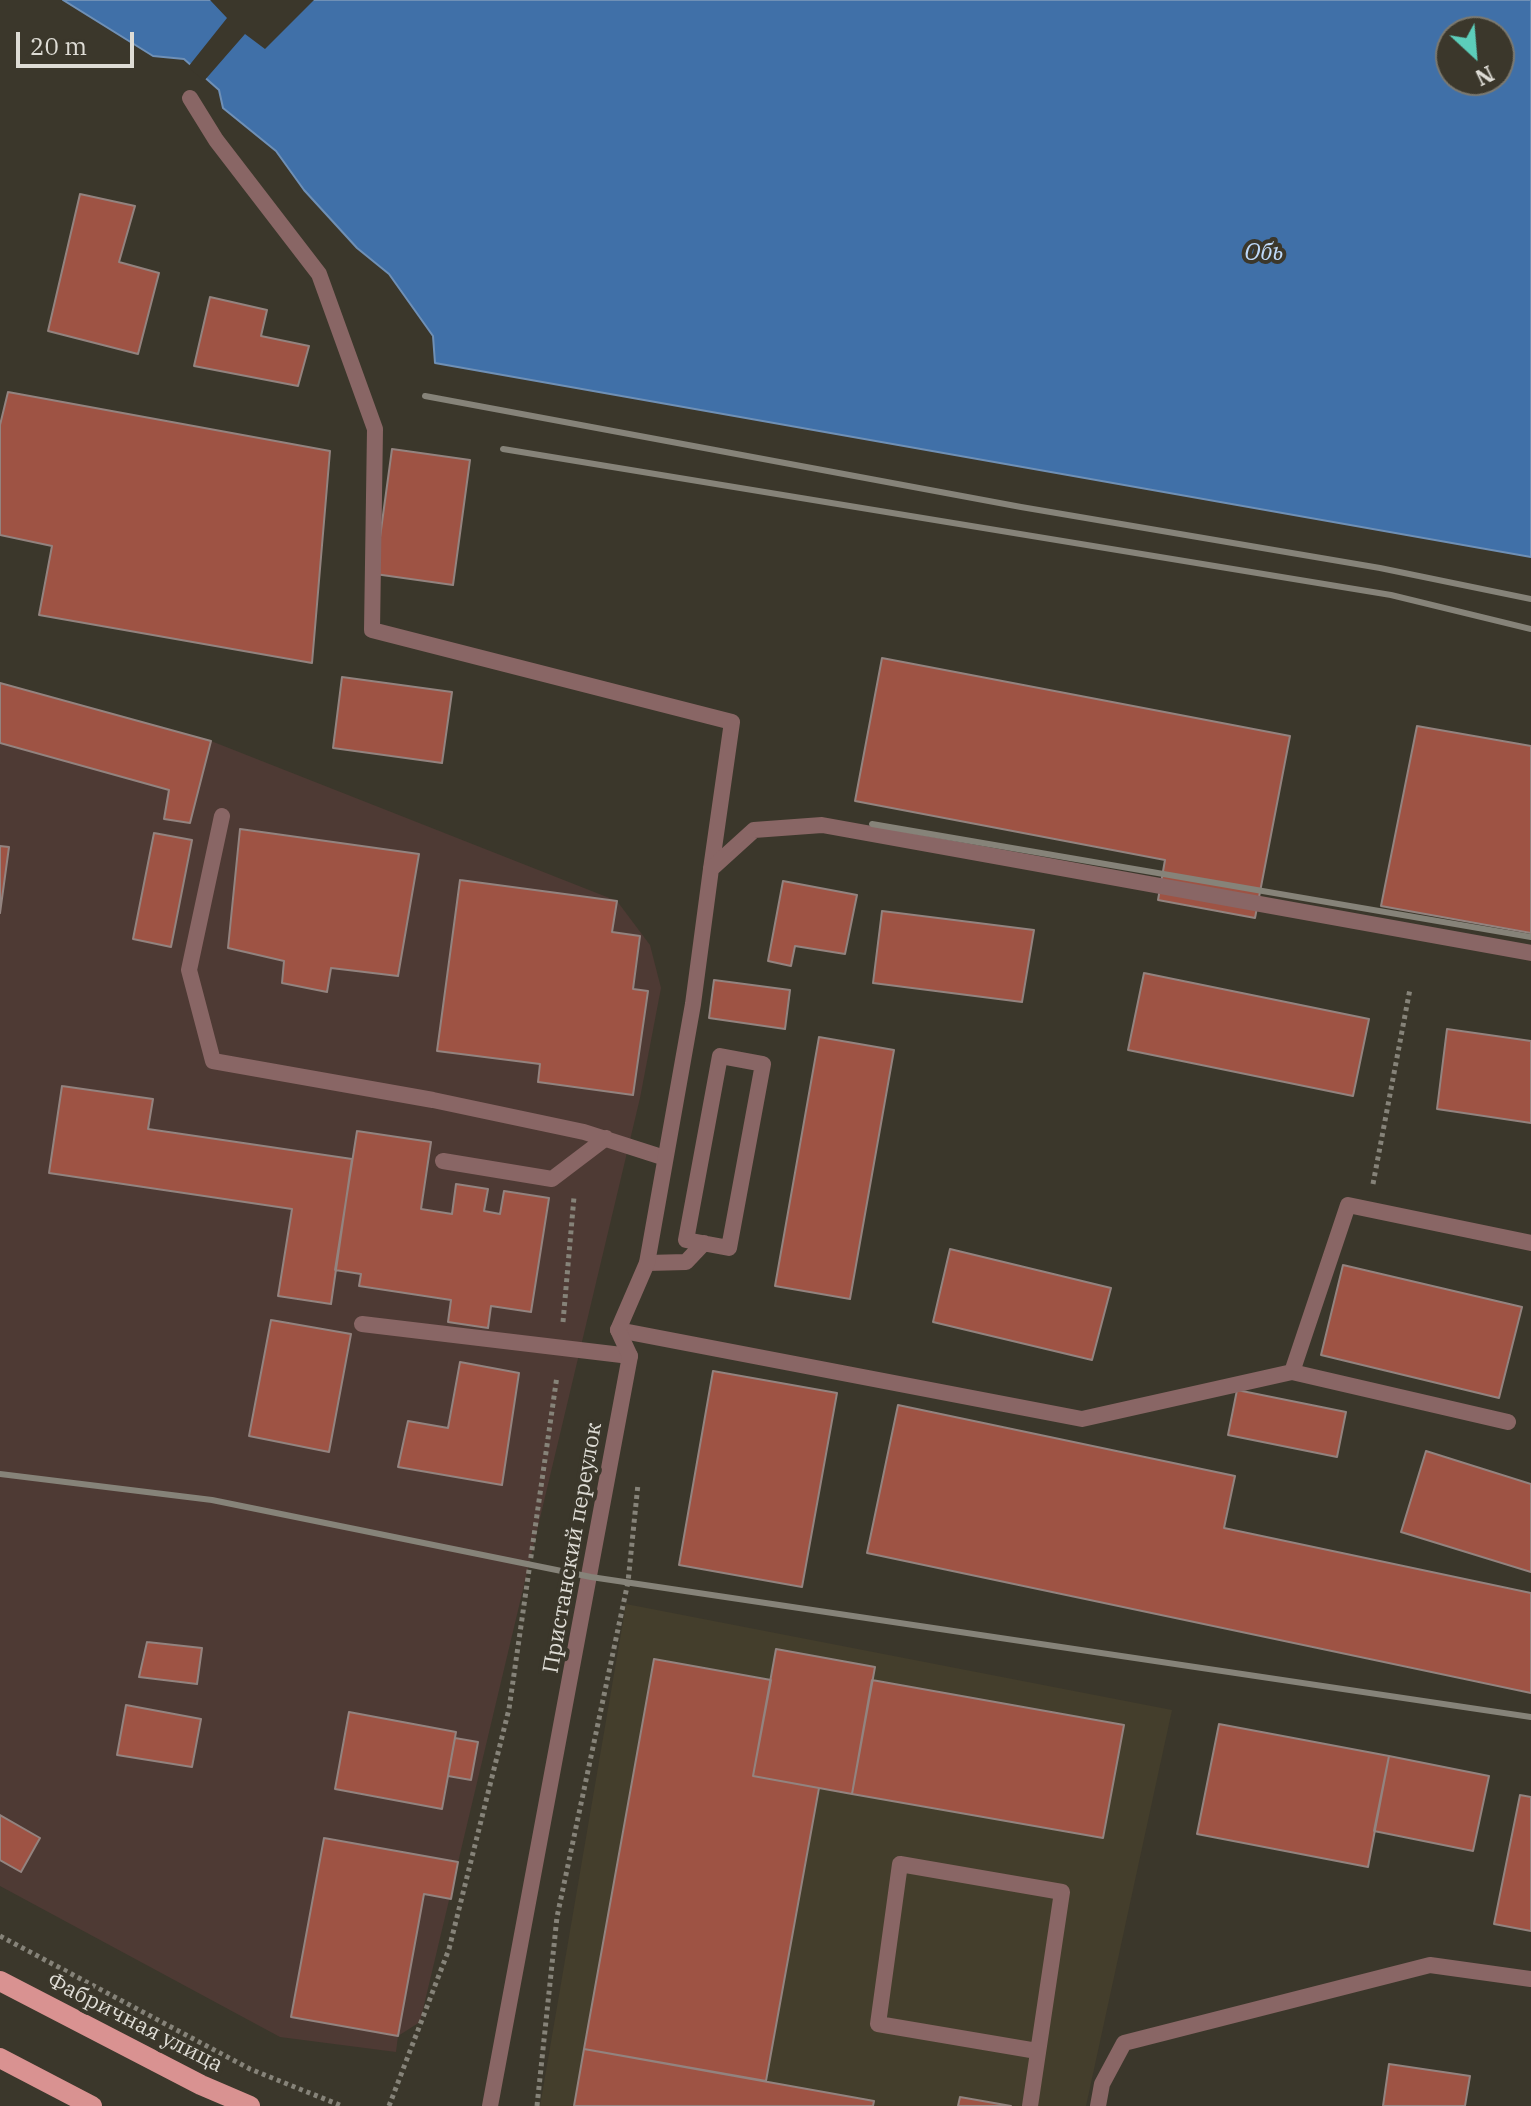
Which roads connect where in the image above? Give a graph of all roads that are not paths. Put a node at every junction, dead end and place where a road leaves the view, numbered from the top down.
1 (190, 98) dead end
2 (222, 816) dead end
3 (711, 869) junction
4 (1531, 953) edge
5 (606, 1138) junction
6 (665, 1158) junction
7 (443, 1161) dead end
8 (704, 1243) junction
9 (1531, 1243) edge
10 (647, 1263) junction
11 (362, 1324) dead end
12 (618, 1330) junction
13 (630, 1356) junction
14 (1292, 1372) junction
15 (1508, 1422) dead end
16 (1531, 1979) edge
17 (0, 1981) edge
18 (1037, 2051) junction
19 (0, 2058) edge
20 (78, 2103) edge
21 (250, 2106) edge
22 (490, 2106) edge
23 (1030, 2106) edge
24 (1098, 2106) edge

1 - 3 street
2 - 5 street
3 - 4 street
3 - 6 street
5 - 6 street
5 - 7 street
6 - 10 street
8 - 8 street
8 - 10 street
9 - 14 street
10 - 12 street
11 - 13 street
12 - 13 street
12 - 14 street
13 - 22 street, Пристанский переулок
14 - 15 street
16 - 24 street
17 - 21 main road, Фабричная улица
18 - 18 street
18 - 23 street
19 - 20 main road

